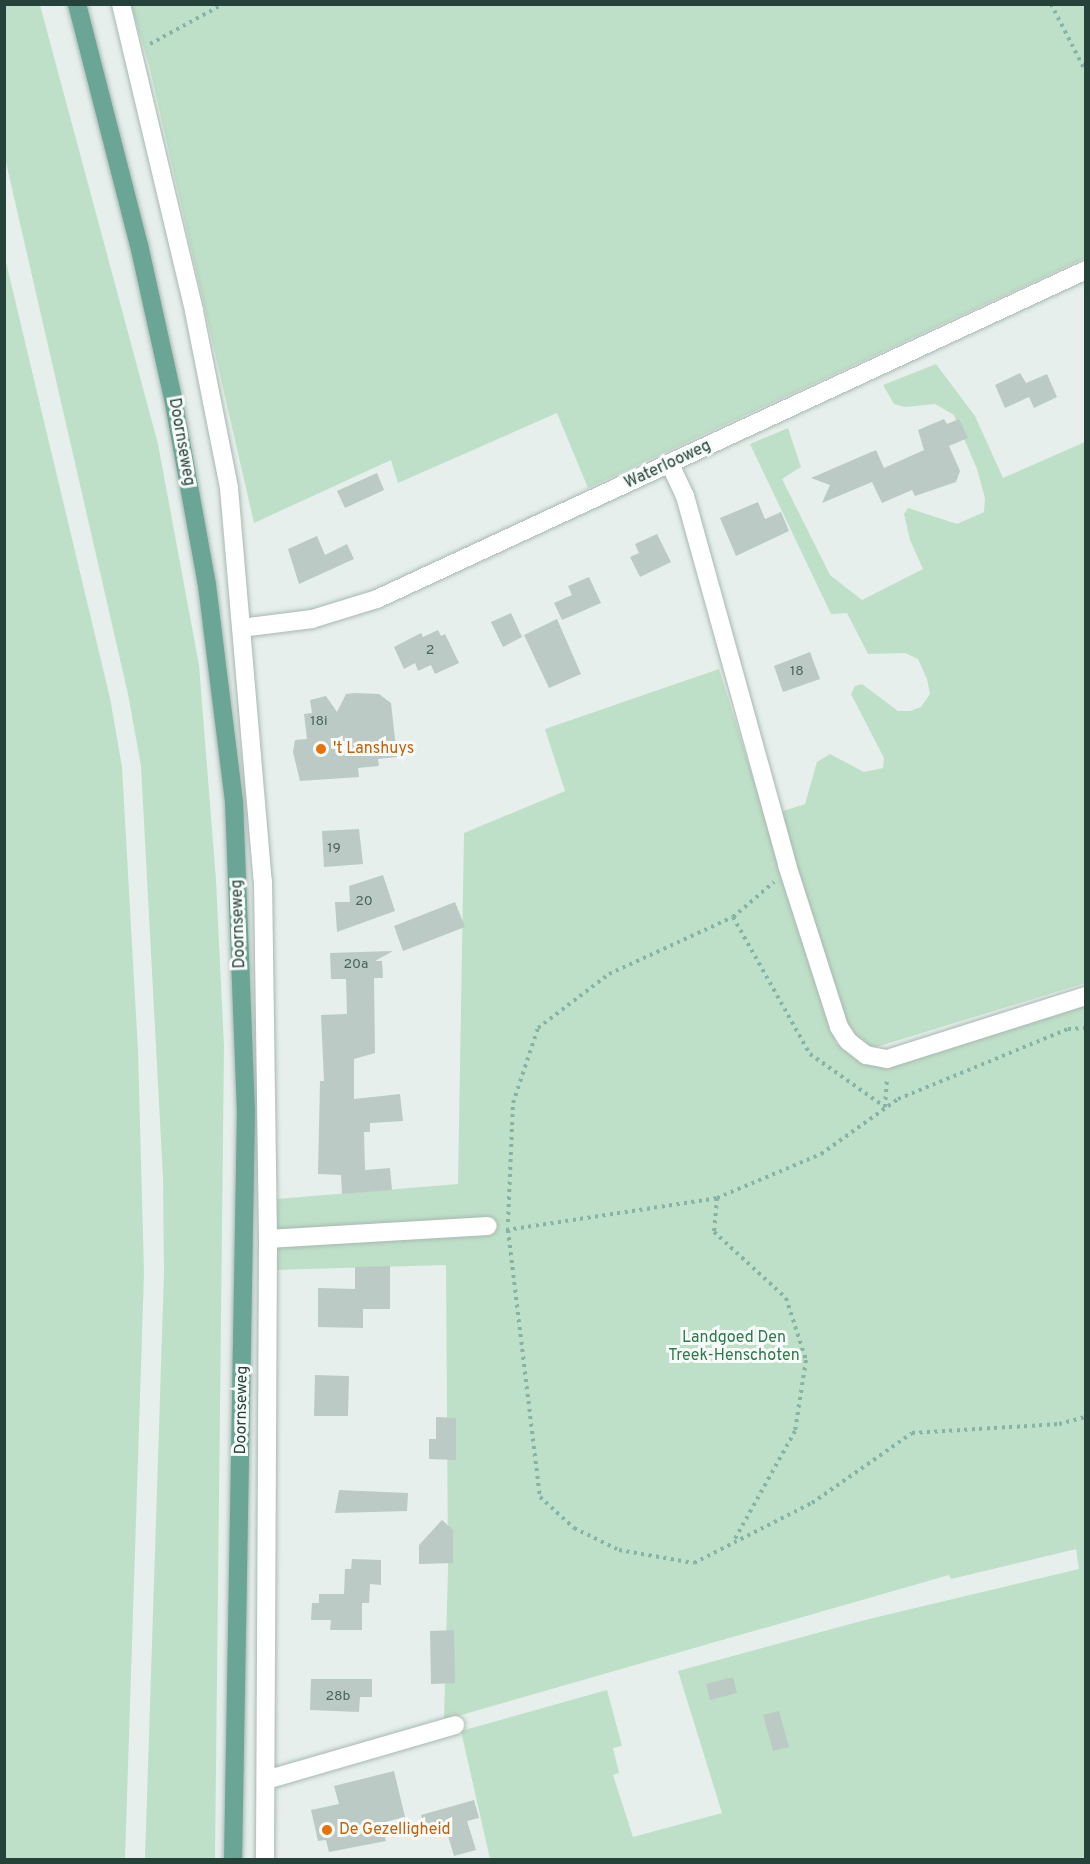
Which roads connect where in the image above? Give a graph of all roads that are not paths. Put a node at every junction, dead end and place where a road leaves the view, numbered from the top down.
1 (77, 4) edge
2 (121, 4) edge
3 (1086, 270) edge
4 (670, 464) junction
5 (241, 628) junction
6 (1086, 996) edge
7 (488, 1226) dead end
8 (268, 1239) junction
9 (455, 1725) dead end
10 (266, 1780) junction
11 (233, 1860) edge
12 (265, 1860) edge

1 - 11 main road, Doornseweg
2 - 5 street, Doornseweg
3 - 4 street, Waterlooweg
4 - 5 street, Waterlooweg
4 - 6 street
5 - 8 street, Doornseweg
7 - 8 street
8 - 10 street, Doornseweg
9 - 10 street
10 - 12 street, Doornseweg

